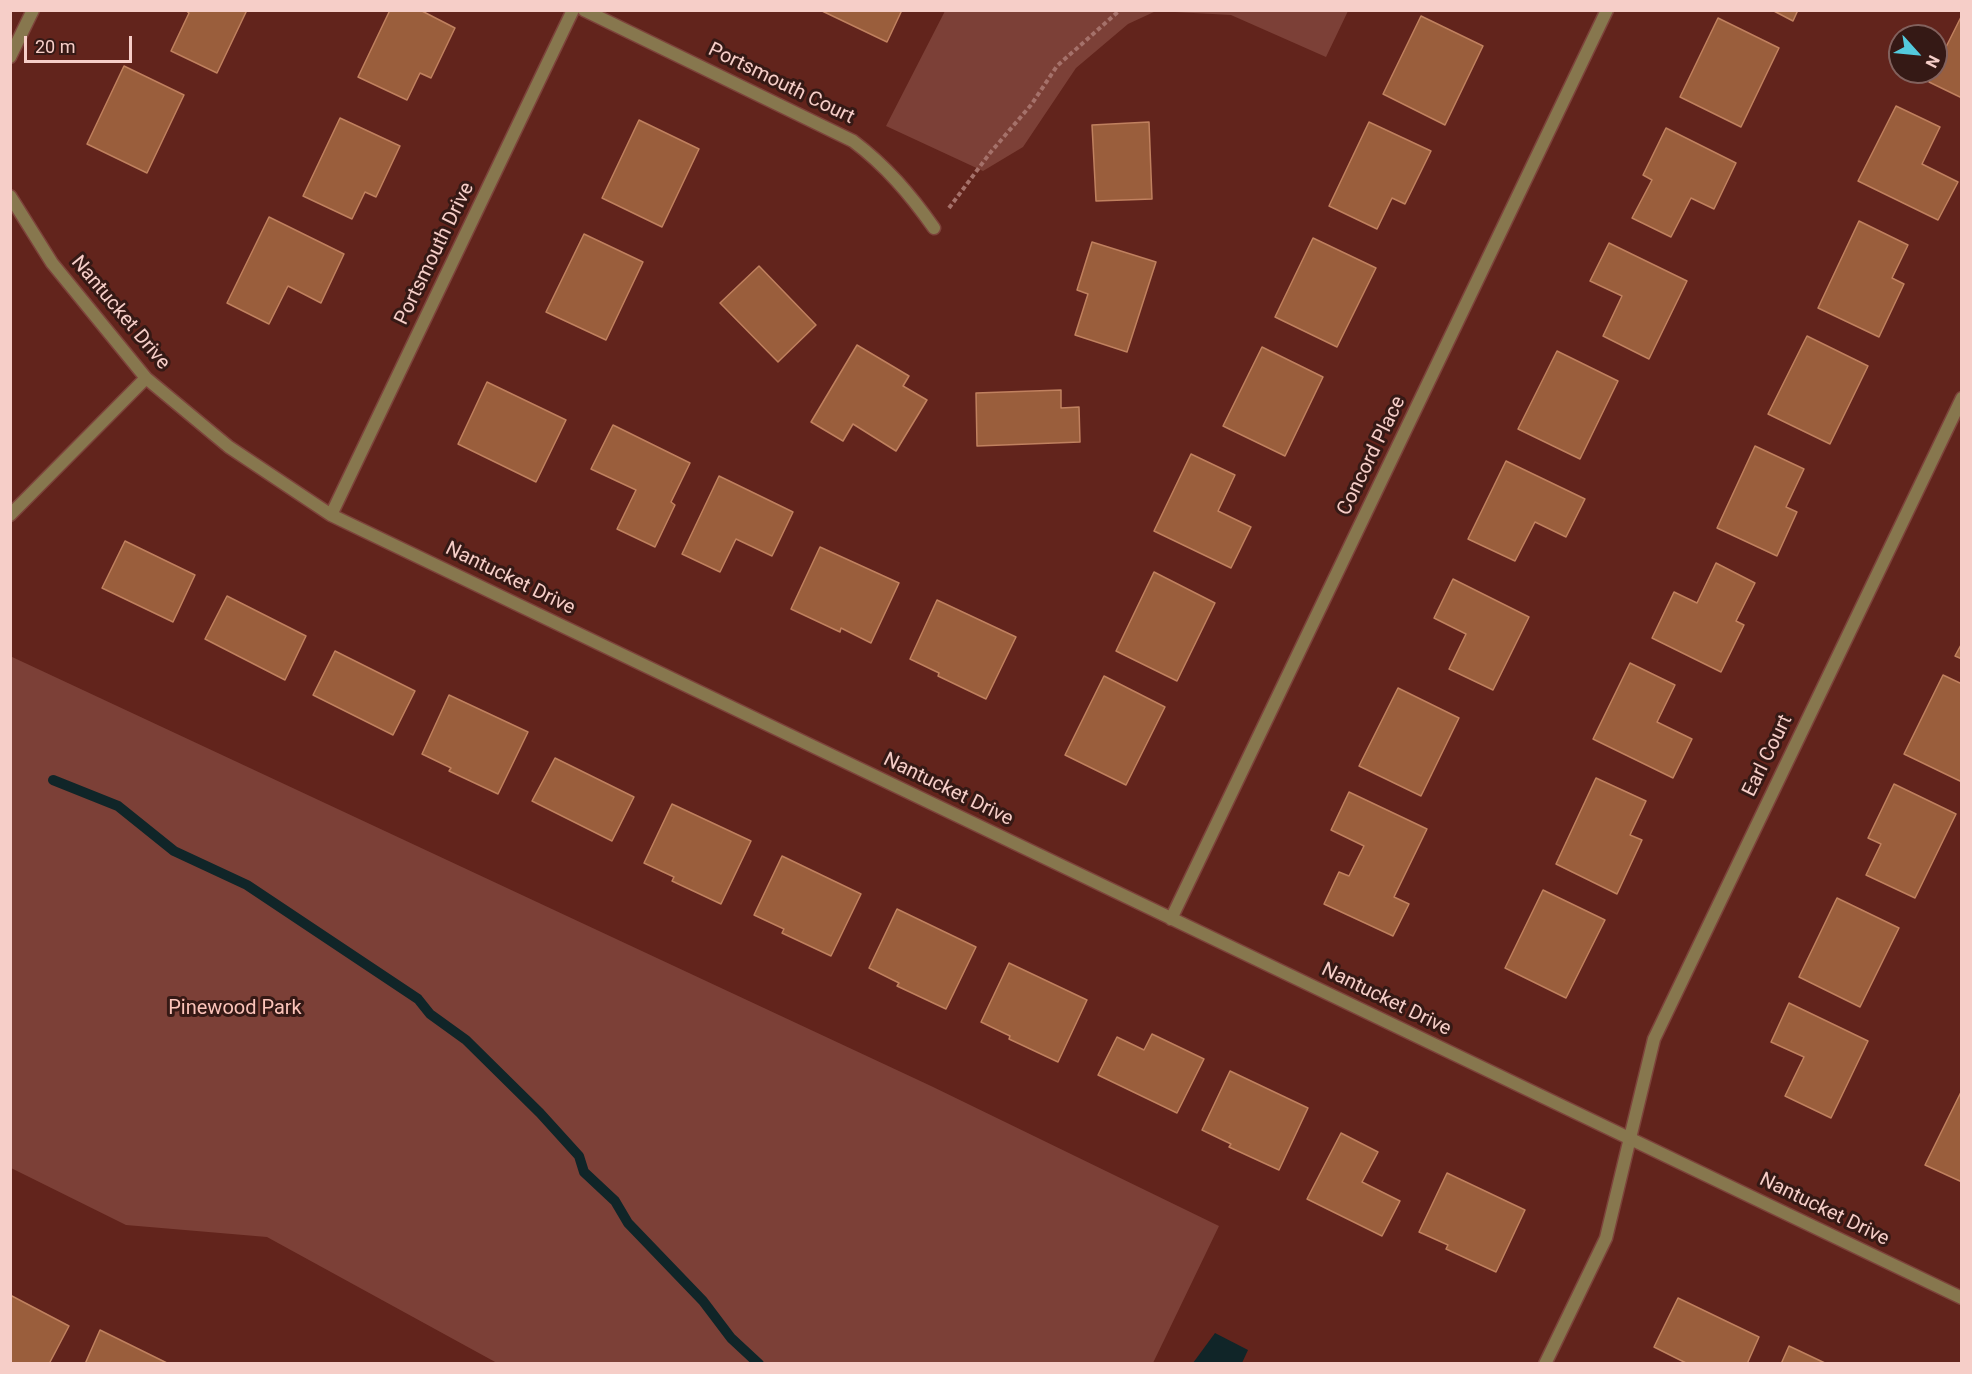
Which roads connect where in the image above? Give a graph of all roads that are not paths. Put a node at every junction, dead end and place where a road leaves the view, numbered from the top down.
1 (33, 10) edge
2 (573, 10) edge
3 (584, 10) edge
4 (1607, 10) edge
5 (10, 57) edge
6 (10, 195) edge
7 (934, 228) road end
8 (146, 378) junction
9 (1962, 398) edge
10 (10, 515) edge
11 (331, 515) junction
12 (1171, 919) junction
13 (1630, 1138) junction
14 (1962, 1298) edge
15 (1545, 1364) edge

1 - 5 street
2 - 11 street, Portsmouth Drive
3 - 7 street, Portsmouth Court
4 - 12 street, Concord Place
6 - 8 street, Nantucket Drive
8 - 10 street
8 - 11 street, Nantucket Drive
9 - 13 street, Earl Court
11 - 12 street, Nantucket Drive
12 - 13 street, Nantucket Drive
13 - 14 street, Nantucket Drive
13 - 15 street, Earl Court

